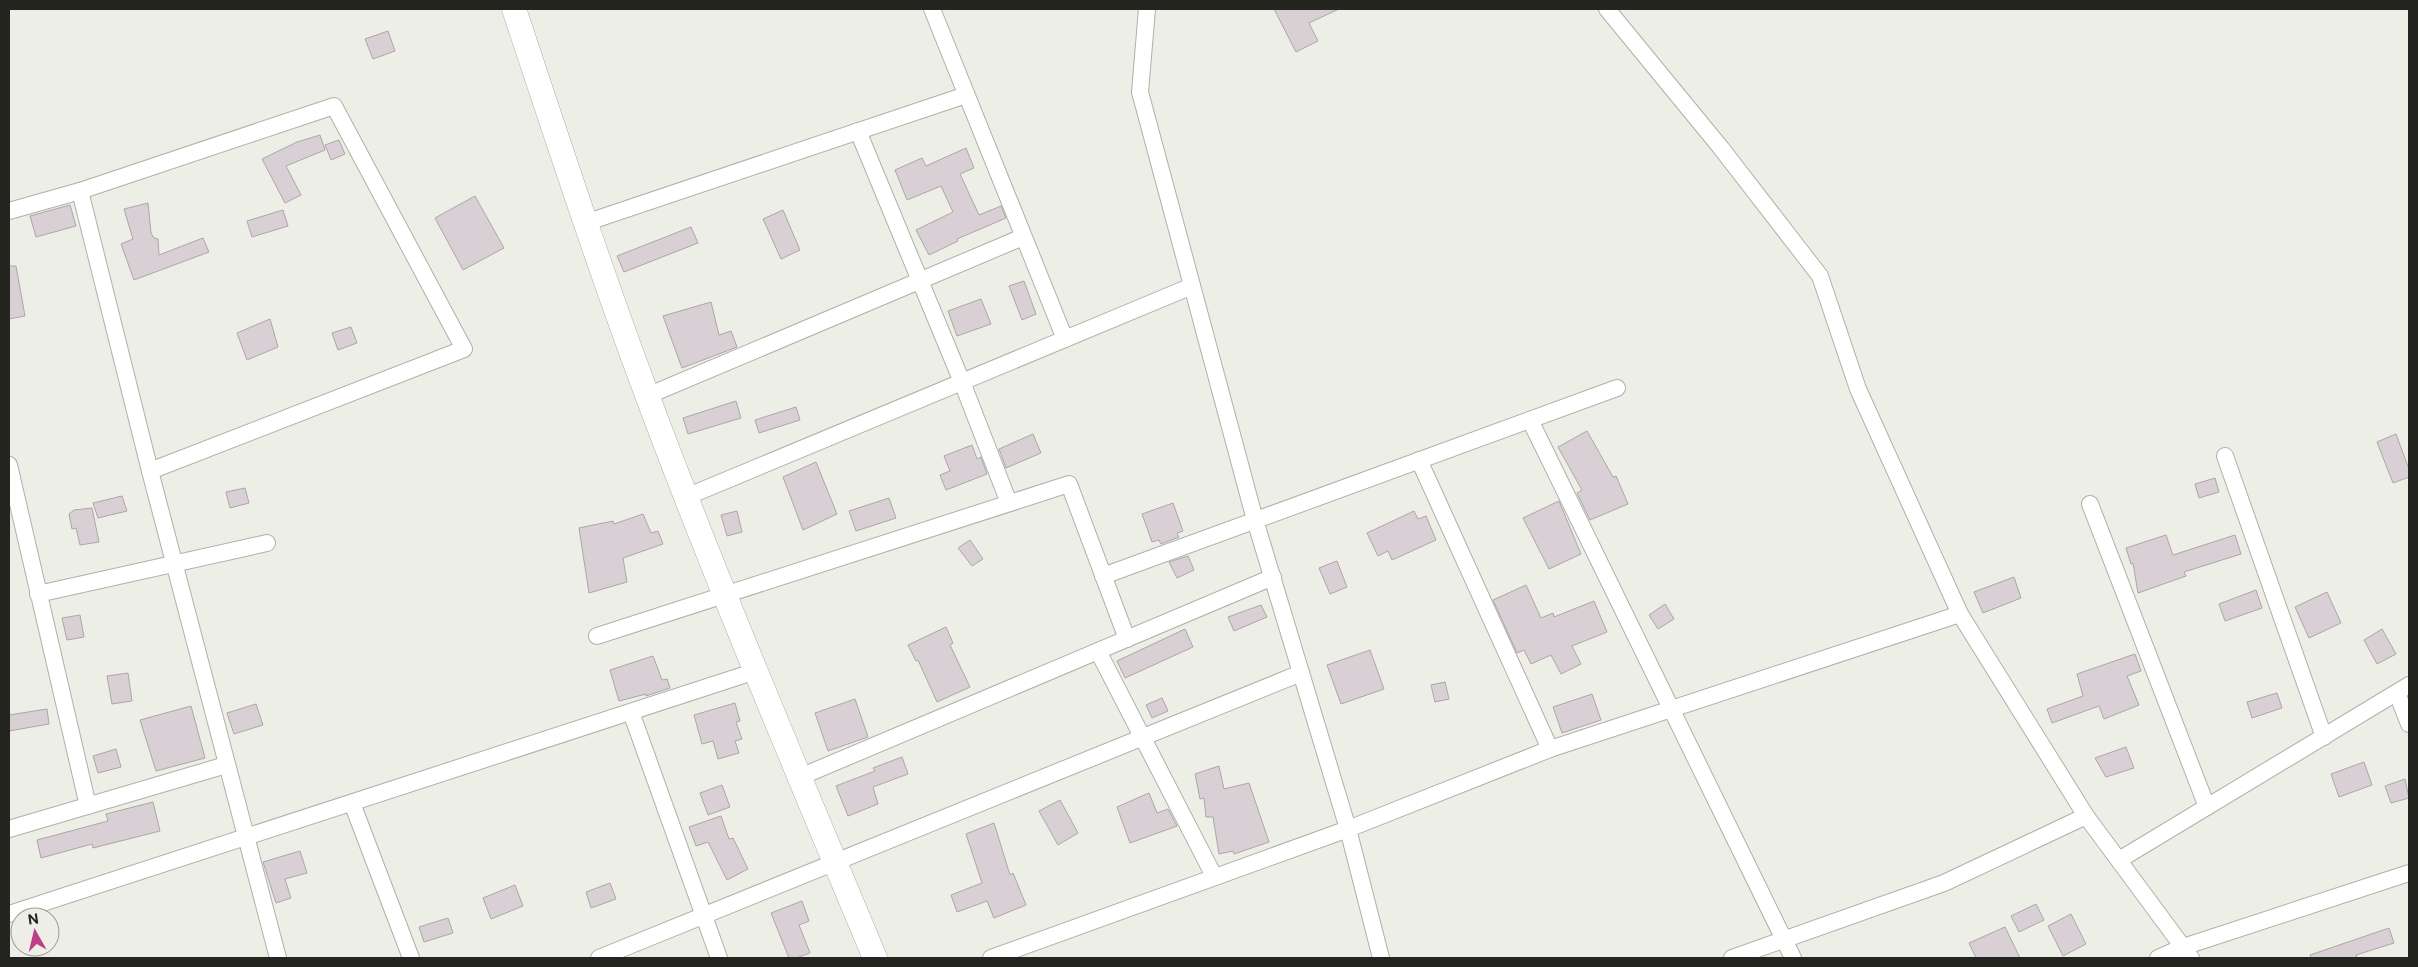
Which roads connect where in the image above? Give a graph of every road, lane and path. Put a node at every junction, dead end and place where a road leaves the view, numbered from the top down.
1 (514, 9) edge
2 (932, 9) edge
3 (1147, 9) edge
4 (1607, 9) edge
5 (966, 95) junction
6 (858, 131) junction
7 (80, 191) junction
8 (9, 211) edge
9 (585, 223) junction
10 (1024, 237) junction
11 (920, 279) junction
12 (1192, 286) junction
13 (1064, 339) junction
14 (962, 382) junction
15 (1617, 388) dead end
16 (647, 396) junction
17 (1530, 420) junction
18 (2225, 456) dead end
19 (1419, 460) junction
20 (9, 465) edge
21 (150, 472) junction
22 (686, 497) junction
23 (1009, 503) junction
24 (2090, 504) dead end
25 (1255, 520) junction
26 (267, 543) dead end
27 (174, 564) junction
28 (1103, 576) junction
29 (1272, 578) junction
30 (38, 594) junction
31 (724, 595) junction
32 (1960, 614) junction
33 (597, 636) dead end
34 (1127, 639) junction
35 (1098, 651) junction
36 (756, 671) junction
37 (1301, 672) junction
38 (2403, 689) edge
39 (1671, 709) junction
40 (631, 712) junction
41 (2409, 724) edge
42 (1142, 737) junction
43 (2324, 737) junction
44 (1550, 749) junction
45 (226, 765) junction
46 (800, 777) junction
47 (352, 803) junction
48 (88, 806) junction
49 (2207, 808) junction
50 (2086, 816) junction
51 (9, 829) edge
52 (1348, 829) junction
53 (245, 837) junction
54 (2120, 860) junction
55 (835, 862) junction
56 (2409, 873) edge
57 (1214, 876) junction
58 (9, 914) edge
59 (704, 916) junction
60 (1783, 940) junction
61 (2187, 952) edge
62 (278, 958) edge
63 (411, 958) edge
64 (599, 958) edge
65 (719, 958) edge
66 (875, 958) edge
67 (991, 958) edge
68 (1381, 958) edge
69 (1732, 958) edge
70 (1793, 958) edge
71 (2158, 958) edge

1 - 9 main road
2 - 5 street
3 - 12 street
4 - 32 street
5 - 6 street
5 - 10 street
6 - 9 street
6 - 11 street
7 - 8 street
7 - 21 street
7 - 21 street
9 - 16 main road
10 - 11 street
10 - 13 street
11 - 14 street
11 - 16 street
12 - 13 street
12 - 25 street
13 - 14 street
14 - 22 street
14 - 23 street
15 - 17 street
16 - 22 main road
17 - 19 street
17 - 39 street
18 - 43 street
19 - 25 street
19 - 44 street
20 - 30 street
21 - 27 street
22 - 31 main road
23 - 28 street
23 - 31 street
24 - 49 street
25 - 28 street
25 - 29 street
26 - 27 street
27 - 30 street
27 - 45 street
28 - 34 street
29 - 34 street
29 - 37 street
30 - 48 street
31 - 33 street
31 - 36 main road
32 - 39 street
32 - 50 street
34 - 35 street
35 - 42 street
35 - 46 street
36 - 40 street
36 - 46 main road
37 - 42 street
37 - 52 street
38 - 41 street
38 - 43 street
39 - 44 street
39 - 60 street
40 - 47 street
40 - 59 street
42 - 55 street
42 - 57 street
43 - 49 street
44 - 52 street
45 - 48 street
45 - 53 street
46 - 55 main road
47 - 53 street
47 - 63 street
48 - 51 street
49 - 54 street
50 - 54 street
50 - 60 street
52 - 57 street
52 - 68 street
53 - 58 street
53 - 62 street
54 - 61 street
55 - 59 street
55 - 66 main road
56 - 61 street
57 - 67 street
59 - 64 street
59 - 65 street
60 - 69 street
60 - 70 street
61 - 71 street

